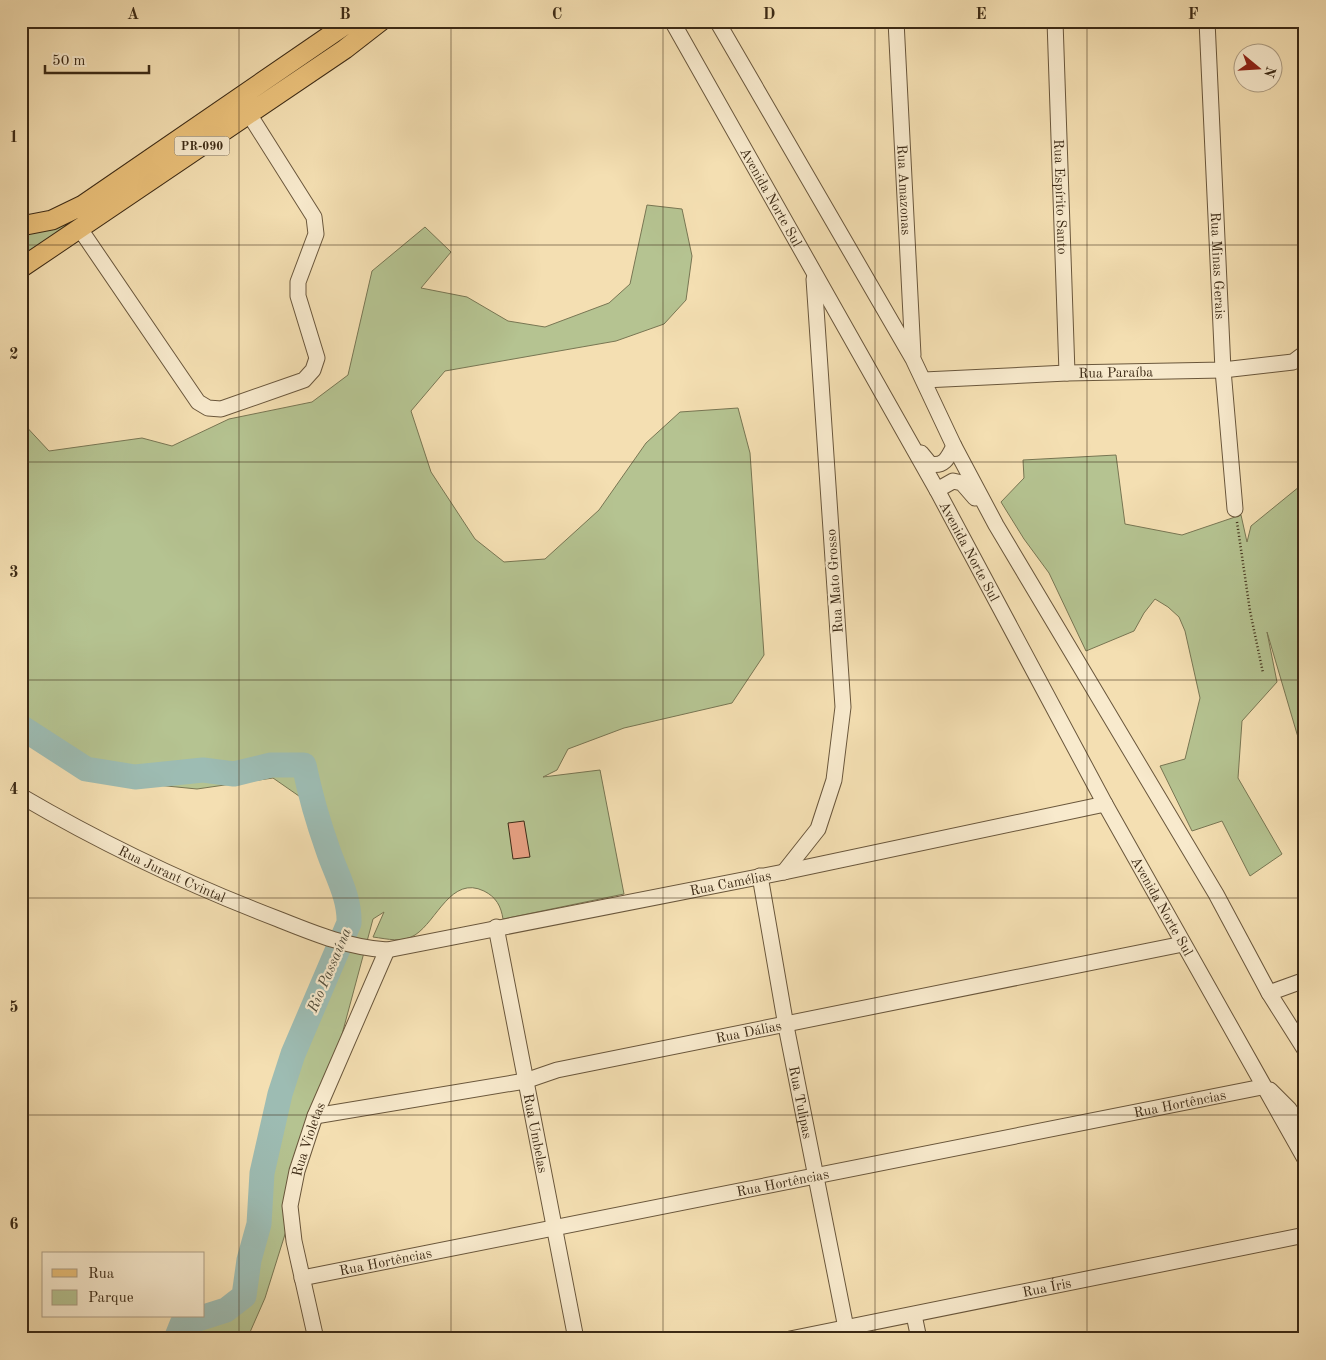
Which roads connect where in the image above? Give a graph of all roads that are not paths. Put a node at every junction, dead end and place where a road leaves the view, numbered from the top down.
1 (352, 21) edge
2 (381, 21) edge
3 (672, 21) edge
4 (717, 21) edge
5 (896, 21) edge
6 (1055, 21) edge
7 (1207, 21) edge
8 (248, 114) junction
9 (21, 226) edge
10 (80, 229) junction
11 (21, 268) edge
12 (813, 275) junction
13 (1305, 353) edge
14 (913, 359) junction
15 (1223, 370) junction
16 (1067, 373) junction
17 (924, 380) junction
18 (904, 432) junction
19 (954, 446) junction
20 (937, 490) junction
21 (1235, 509) road end
22 (996, 525) junction
23 (21, 796) edge
24 (1105, 804) junction
25 (784, 872) junction
26 (760, 876) junction
27 (496, 927) junction
28 (1183, 944) junction
29 (354, 946) joint
30 (387, 950) junction
31 (1305, 980) edge
32 (1269, 993) junction
33 (786, 1026) junction
34 (1305, 1050) edge
35 (525, 1082) junction
36 (1262, 1085) junction
37 (316, 1116) junction
38 (1305, 1132) edge
39 (1305, 1160) edge
40 (818, 1176) junction
41 (555, 1229) junction
42 (1305, 1235) edge
43 (302, 1278) junction
44 (914, 1315) junction
45 (846, 1328) junction
46 (316, 1339) edge
47 (576, 1339) edge
48 (790, 1339) edge
49 (919, 1339) edge

1 - 9 main road, PR-090
2 - 8 main road, PR-090
3 - 12 street, Avenida Norte Sul
4 - 14 street
5 - 14 street, Rua Amazonas
6 - 16 street, Rua Espírito Santo
7 - 15 street, Rua Minas Gerais
8 - 10 main road, PR-090
8 - 10 street
10 - 11 main road, PR-090
12 - 18 street, Avenida Norte Sul
12 - 25 street, Rua Mato Grosso
13 - 15 street, Rua Paraíba
14 - 17 street
15 - 16 street, Rua Paraíba
15 - 21 street, Rua Minas Gerais
16 - 17 street, Rua Paraíba
17 - 19 street
18 - 19 street
18 - 20 street, Avenida Norte Sul
19 - 22 street
20 - 22 street
20 - 24 street, Avenida Norte Sul
22 - 32 street
23 - 29 street, Rua Jurant Cvintal
24 - 25 street, Rua Camélias
24 - 28 street, Avenida Norte Sul
25 - 26 street, Rua Camélias
26 - 27 street, Rua Camélias
26 - 33 street, Rua Tulipas
27 - 30 street, Rua Camélias
27 - 35 street, Rua Umbelas
28 - 33 street, Rua Dálias
28 - 36 street, Avenida Norte Sul
29 - 30 street, Rua Camélias
30 - 37 street, Rua Violetas
31 - 32 street
32 - 34 street
33 - 35 street, Rua Dálias
33 - 40 street, Rua Tulipas
35 - 37 street, Rua Dálias
35 - 41 street, Rua Umbelas
36 - 38 street, Avenida Norte Sul
36 - 39 street, Avenida Norte Sul
36 - 40 street, Rua Hortências
37 - 43 street, Rua Violetas
40 - 41 street, Rua Hortências
40 - 45 street, Rua Tulipas
41 - 43 street, Rua Hortências
41 - 47 street, Rua Umbelas
42 - 44 street, Rua Íris
43 - 46 street, Rua Violetas
44 - 45 street, Rua Íris
44 - 49 street
45 - 48 street, Rua Íris

